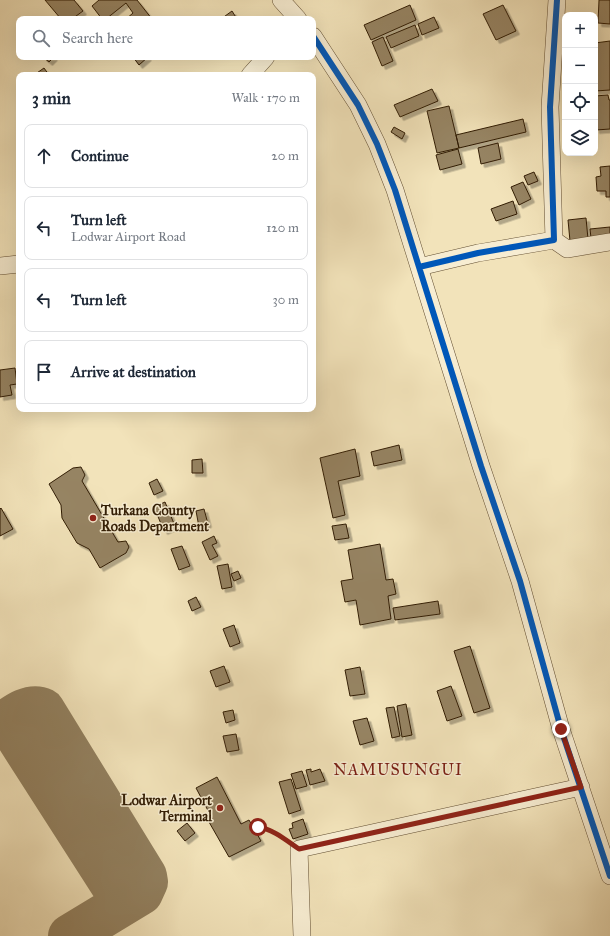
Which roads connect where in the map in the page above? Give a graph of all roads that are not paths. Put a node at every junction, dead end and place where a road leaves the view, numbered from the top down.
1 (281, 0) edge
2 (557, 0) edge
3 (293, 16) edge
4 (316, 41) edge
5 (263, 60) edge
6 (253, 72) edge
7 (554, 240) junction
8 (610, 242) edge
9 (16, 264) edge
10 (0, 266) edge
11 (419, 266) junction
12 (581, 787) junction
13 (610, 876) edge
14 (302, 936) edge

1 - 3 street
2 - 7 street
4 - 11 street
5 - 6 street
7 - 8 street
7 - 11 street
9 - 10 street
11 - 12 street
12 - 13 street
12 - 14 street

